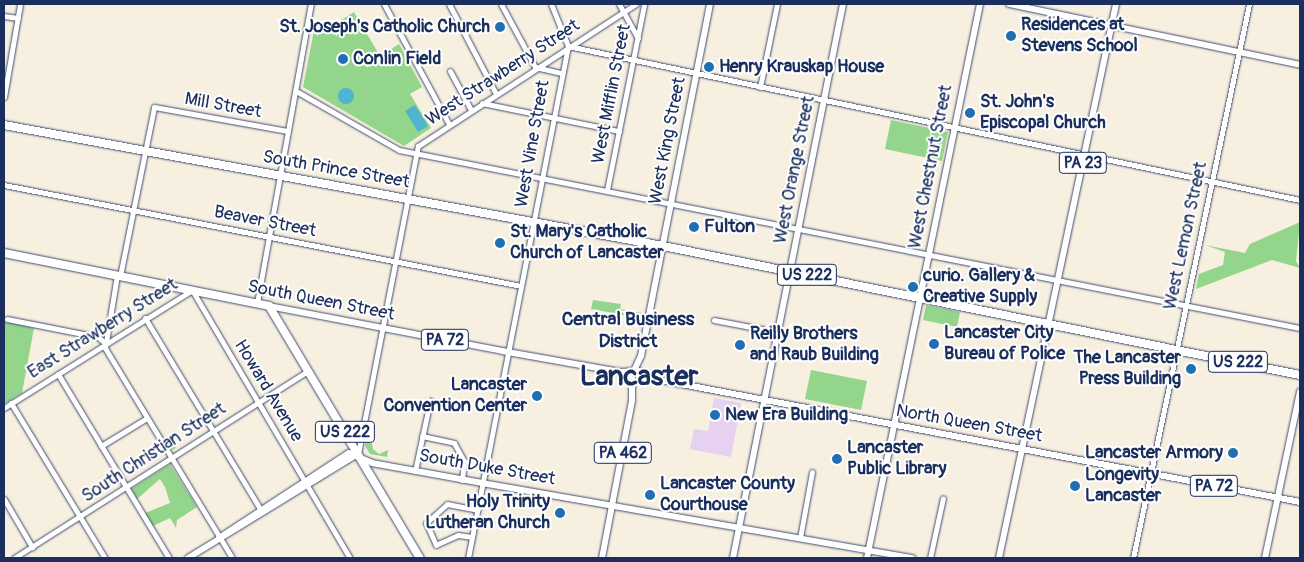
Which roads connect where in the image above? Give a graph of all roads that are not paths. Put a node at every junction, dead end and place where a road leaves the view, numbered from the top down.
1 (20, 4) edge
2 (311, 4) edge
3 (384, 4) edge
4 (449, 4) edge
5 (501, 4) edge
6 (551, 4) edge
7 (619, 4) edge
8 (636, 4) edge
9 (644, 4) edge
10 (710, 4) edge
11 (777, 4) edge
12 (843, 4) edge
13 (980, 4) edge
14 (1009, 4) edge
15 (1116, 4) edge
16 (1249, 4) edge
17 (623, 12) junction
18 (4, 16) edge
19 (18, 18) junction
20 (1111, 25) junction
21 (638, 38) junction
22 (568, 46) junction
23 (1238, 52) junction
24 (633, 60) junction
25 (1300, 65) edge
26 (535, 67) junction
27 (450, 71) dead end
28 (560, 73) junction
29 (697, 74) junction
30 (760, 87) junction
31 (296, 91) junction
32 (496, 94) junction
33 (4, 97) edge
34 (824, 100) junction
35 (482, 103) junction
36 (471, 110) junction
37 (552, 118) junction
38 (449, 124) junction
39 (4, 125) edge
40 (954, 128) junction
41 (288, 131) junction
42 (619, 131) junction
43 (145, 151) junction
44 (415, 153) junction
45 (1084, 155) junction
46 (280, 175) junction
47 (541, 177) junction
48 (1211, 182) junction
49 (4, 185) edge
50 (607, 190) junction
51 (407, 198) junction
52 (1300, 200) edge
53 (671, 201) junction
54 (134, 210) junction
55 (533, 221) junction
56 (799, 227) junction
57 (270, 236) junction
58 (663, 246) junction
59 (4, 253) edge
60 (929, 253) junction
61 (394, 262) junction
62 (790, 271) junction
63 (119, 275) junction
64 (1058, 279) junction
65 (521, 286) junction
66 (192, 290) junction
67 (920, 298) junction
68 (257, 303) junction
69 (1186, 305) junction
70 (269, 306) junction
71 (144, 318) junction
72 (7, 319) dead end
73 (714, 320) dead end
74 (1049, 323) junction
75 (382, 328) junction
76 (1300, 328) edge
77 (777, 332) junction
78 (105, 343) junction
79 (1176, 349) junction
80 (508, 352) junction
81 (633, 370) junction
82 (308, 371) junction
83 (58, 374) junction
84 (1300, 375) edge
85 (1300, 392) edge
86 (765, 400) junction
87 (430, 401) dead end
88 (259, 402) junction
89 (11, 403) junction
90 (4, 408) edge
91 (147, 418) junction
92 (894, 425) junction
93 (213, 432) junction
94 (422, 436) junction
95 (101, 446) junction
96 (1022, 448) junction
97 (358, 454) junction
98 (171, 458) junction
99 (415, 471) junction
100 (812, 472) dead end
101 (1150, 473) junction
102 (462, 480) junction
103 (306, 483) junction
104 (482, 483) junction
105 (126, 487) junction
106 (943, 498) dead end
107 (1278, 498) junction
108 (4, 499) edge
109 (1300, 502) edge
110 (613, 505) junction
111 (260, 509) junction
112 (477, 510) junction
113 (80, 516) junction
114 (740, 527) junction
115 (472, 537) junction
116 (219, 538) junction
117 (800, 538) junction
118 (32, 546) junction
119 (869, 550) junction
120 (14, 558) edge
121 (105, 558) edge
122 (169, 558) edge
123 (188, 558) edge
124 (232, 558) edge
125 (350, 558) edge
126 (420, 558) edge
127 (468, 558) edge
128 (602, 558) edge
129 (733, 558) edge
130 (867, 558) edge
131 (913, 558) edge
132 (930, 558) edge
133 (999, 558) edge
134 (1132, 558) edge
135 (1265, 558) edge

1 - 19 street
2 - 31 street
3 - 38 street
4 - 32 street
5 - 26 street
6 - 22 street
7 - 17 street
8 - 17 street, West Strawberry Street
9 - 21 street, West Mifflin Street
10 - 29 main road, West King Street / PA 462
11 - 30 street
12 - 34 main road, West Orange Street
13 - 40 main road, West Chestnut Street
14 - 20 main road
15 - 20 main road, PA 23
16 - 23 street, West Lemon Street
17 - 21 street
17 - 22 street, West Strawberry Street
18 - 19 street
19 - 33 street
20 - 23 main road
20 - 45 main road, PA 23
21 - 24 street, West Mifflin Street
22 - 24 street
22 - 26 street, West Strawberry Street
22 - 28 street, West Vine Street
23 - 25 main road
23 - 48 street, West Lemon Street
24 - 29 street
24 - 42 street, West Mifflin Street
26 - 28 street
26 - 32 street, West Strawberry Street
27 - 36 street
28 - 37 street, West Vine Street
29 - 30 street
29 - 53 main road, West King Street / PA 462
30 - 34 street
31 - 41 street
31 - 44 street
32 - 35 street, West Strawberry Street
34 - 40 street
34 - 56 main road, West Orange Street
35 - 36 street, West Strawberry Street
35 - 37 street
36 - 38 street, West Strawberry Street
37 - 42 street
37 - 47 street, West Vine Street
38 - 44 street, West Strawberry Street
39 - 43 highway, South Prince Street / US 222
40 - 45 street
40 - 60 main road, West Chestnut Street
41 - 43 street, Mill Street
41 - 46 street
42 - 50 street, West Mifflin Street
43 - 46 highway, South Prince Street / US 222
43 - 54 street
44 - 47 street
44 - 51 street
45 - 48 street
45 - 64 main road, PA 23
46 - 51 highway, South Prince Street / US 222
46 - 57 street
47 - 50 street
47 - 55 street, West Vine Street
48 - 52 street
48 - 69 street, West Lemon Street
49 - 54 street, Beaver Street
50 - 53 street
51 - 55 highway, South Prince Street / US 222
51 - 61 street
53 - 56 street
53 - 58 main road, West King Street / PA 462
54 - 57 street, Beaver Street
54 - 63 street
55 - 58 highway, South Prince Street / US 222
55 - 65 street, West Vine Street
56 - 60 street
56 - 62 main road, West Orange Street
57 - 61 street, Beaver Street
57 - 68 street
58 - 62 highway, US 222
58 - 81 main road, West King Street / PA 462
59 - 63 highway, South Queen Street
60 - 64 street
60 - 67 main road, West Chestnut Street
61 - 65 street, Beaver Street
61 - 75 street
62 - 67 highway, US 222
62 - 77 main road, West Orange Street
63 - 66 highway, South Queen Street
63 - 78 street
64 - 69 street
64 - 74 main road, PA 23
65 - 80 street, West Vine Street
66 - 68 highway, South Queen Street
66 - 71 street, East Strawberry Street
66 - 88 street, Howard Avenue
67 - 74 highway, US 222
67 - 92 main road, West Chestnut Street
68 - 70 highway, South Queen Street
69 - 76 street
69 - 79 street, West Lemon Street
70 - 75 main road, South Queen Street / PA 72
70 - 82 highway, US 222
71 - 78 street, East Strawberry Street
71 - 93 street
72 - 78 street
73 - 77 street
74 - 79 highway, US 222
74 - 96 main road, PA 23
75 - 80 main road, South Queen Street / PA 72
75 - 97 street
77 - 86 main road, West Orange Street
78 - 83 street, East Strawberry Street
78 - 91 street
79 - 84 highway, US 222
79 - 101 street, West Lemon Street
80 - 81 main road, South Queen Street / PA 72
80 - 104 street, West Vine Street
81 - 86 main road, North Queen Street / PA 72
81 - 110 main road, PA 462
82 - 88 street, South Christian Street
82 - 97 highway, US 222
83 - 89 street, East Strawberry Street
83 - 95 street
85 - 107 main road
86 - 92 main road, North Queen Street / PA 72
86 - 114 main road, West Orange Street
87 - 94 street
88 - 93 street, South Christian Street
88 - 103 street, Howard Avenue
89 - 90 street, East Strawberry Street
89 - 113 street
91 - 95 street
91 - 98 street
92 - 96 main road, North Queen Street / PA 72
92 - 119 main road, West Chestnut Street
93 - 98 street, South Christian Street
93 - 111 street
94 - 99 street
94 - 102 street
95 - 105 street
96 - 101 main road, North Queen Street / PA 72
96 - 133 main road, PA 23
97 - 99 main road, South Duke Street
97 - 103 main road
97 - 126 highway, US 222
98 - 105 street, South Christian Street
98 - 116 street
99 - 102 main road, South Duke Street
100 - 117 street
101 - 107 main road, North Queen Street / PA 72
101 - 134 street, West Lemon Street
102 - 104 main road, South Duke Street
103 - 111 main road
103 - 116 main road
103 - 125 street, Howard Avenue
104 - 110 main road, South Duke Street
104 - 112 street, West Vine Street
105 - 113 street, South Christian Street
105 - 122 street
106 - 132 street
107 - 109 main road, North Queen Street / PA 72
107 - 135 main road
108 - 118 street
110 - 114 main road, South Duke Street
110 - 128 main road, PA 462
111 - 116 main road
112 - 115 street, West Vine Street
112 - 115 street
113 - 118 street, South Christian Street
113 - 121 street
114 - 117 main road, South Duke Street
114 - 129 main road, West Orange Street
115 - 127 street, West Vine Street
116 - 123 main road
116 - 124 street
117 - 119 main road, South Duke Street
118 - 120 street, South Christian Street
119 - 130 main road, West Chestnut Street
119 - 131 main road, South Duke Street

